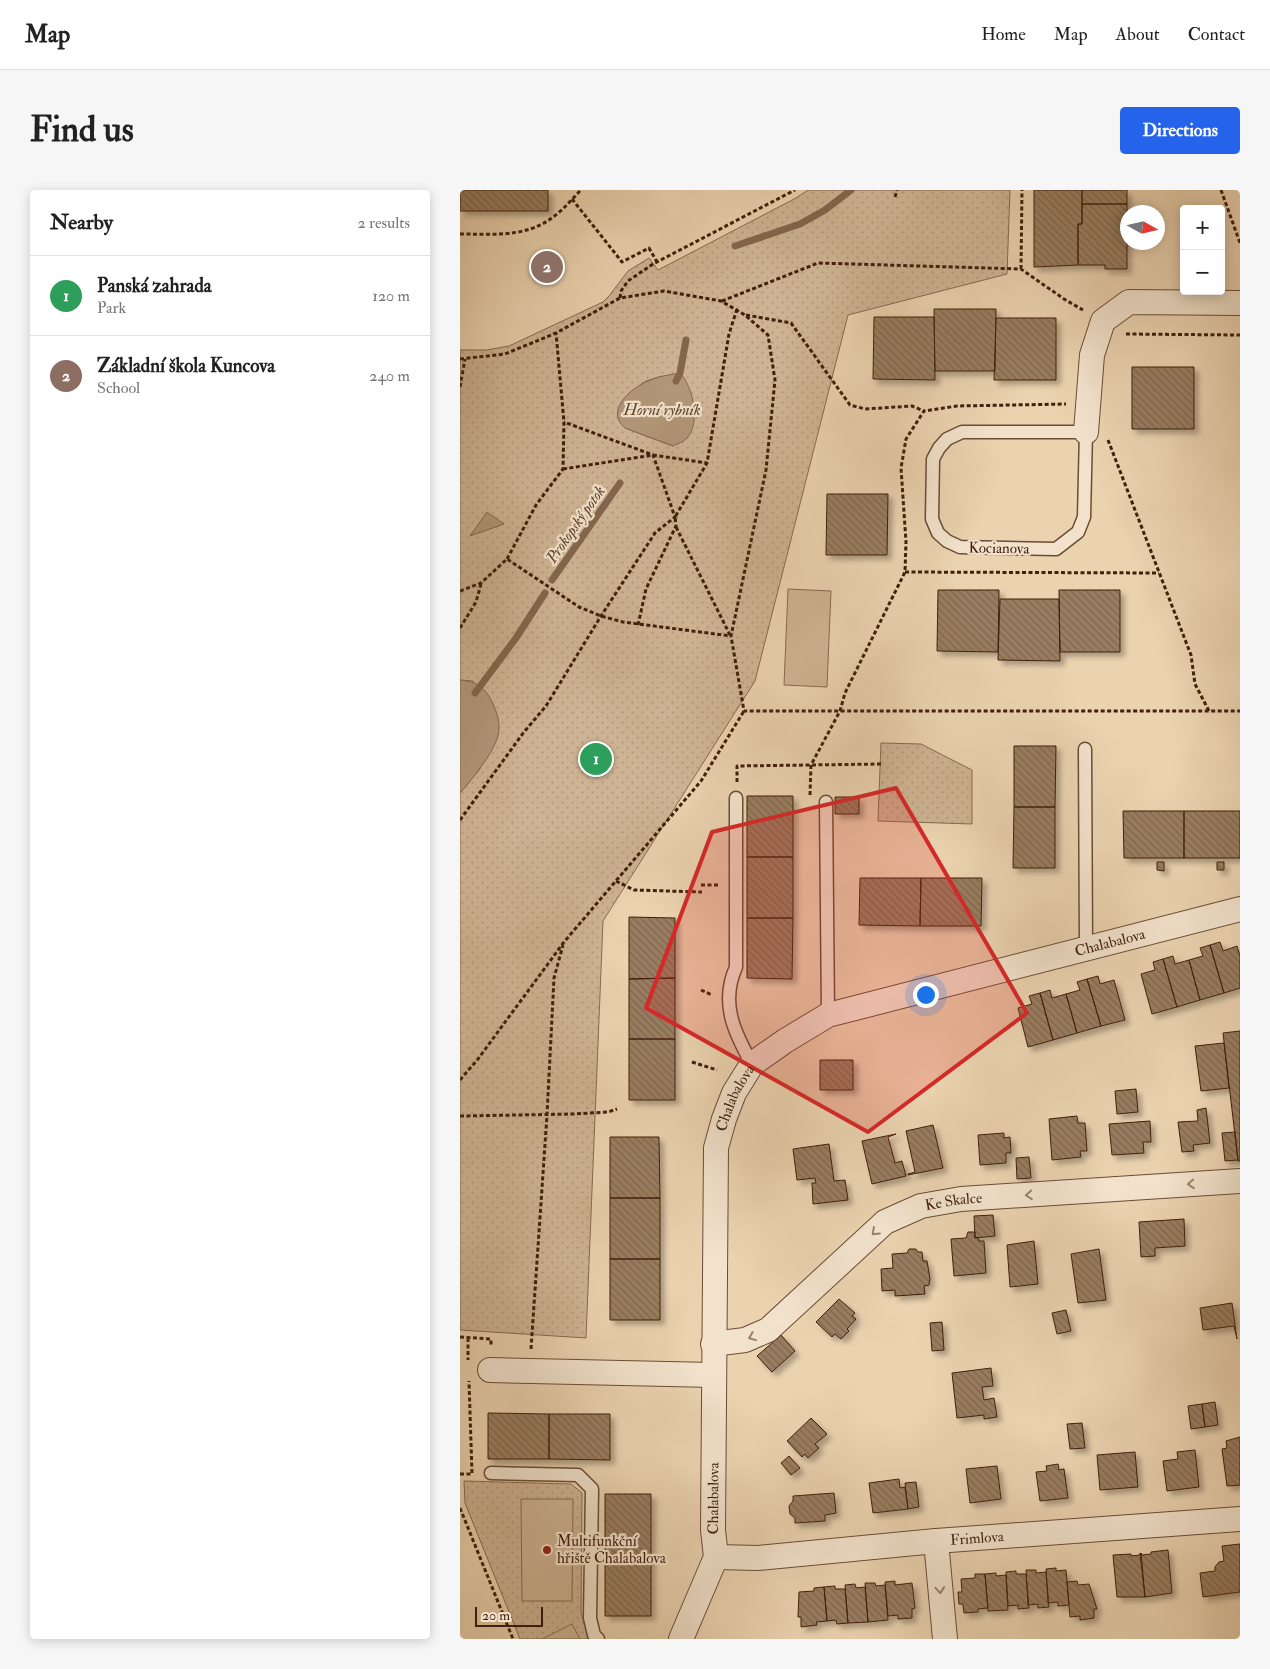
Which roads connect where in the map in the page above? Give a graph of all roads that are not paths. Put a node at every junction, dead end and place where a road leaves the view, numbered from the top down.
1 (1240, 303) edge
2 (1097, 436) junction
3 (1085, 749) dead end
4 (736, 798) road end
5 (826, 802) road end
6 (1240, 909) edge
7 (1086, 948) junction
8 (828, 1016) junction
9 (752, 1064) junction
10 (1240, 1181) edge
11 (713, 1344) junction
12 (476, 1371) road end
13 (713, 1375) junction
14 (491, 1474) dead end
15 (1240, 1519) edge
16 (936, 1541) junction
17 (716, 1557) junction
18 (598, 1639) edge
19 (681, 1639) edge
20 (945, 1639) edge

1 - 2 street, Kocianova
2 - 2 lane, Kocianova
3 - 7 lane
4 - 9 lane
5 - 8 lane
6 - 7 street, Chalabalova
7 - 8 street, Chalabalova
8 - 9 street, Chalabalova
9 - 11 street, Chalabalova
10 -> 11 street, Ke Skalce
11 - 13 street, Chalabalova
12 - 13 street
13 - 17 street, Chalabalova
14 - 18 lane
15 - 16 street, Frimlova
16 - 17 street, Frimlova
16 -> 20 street
17 - 19 street, Chalabalova

